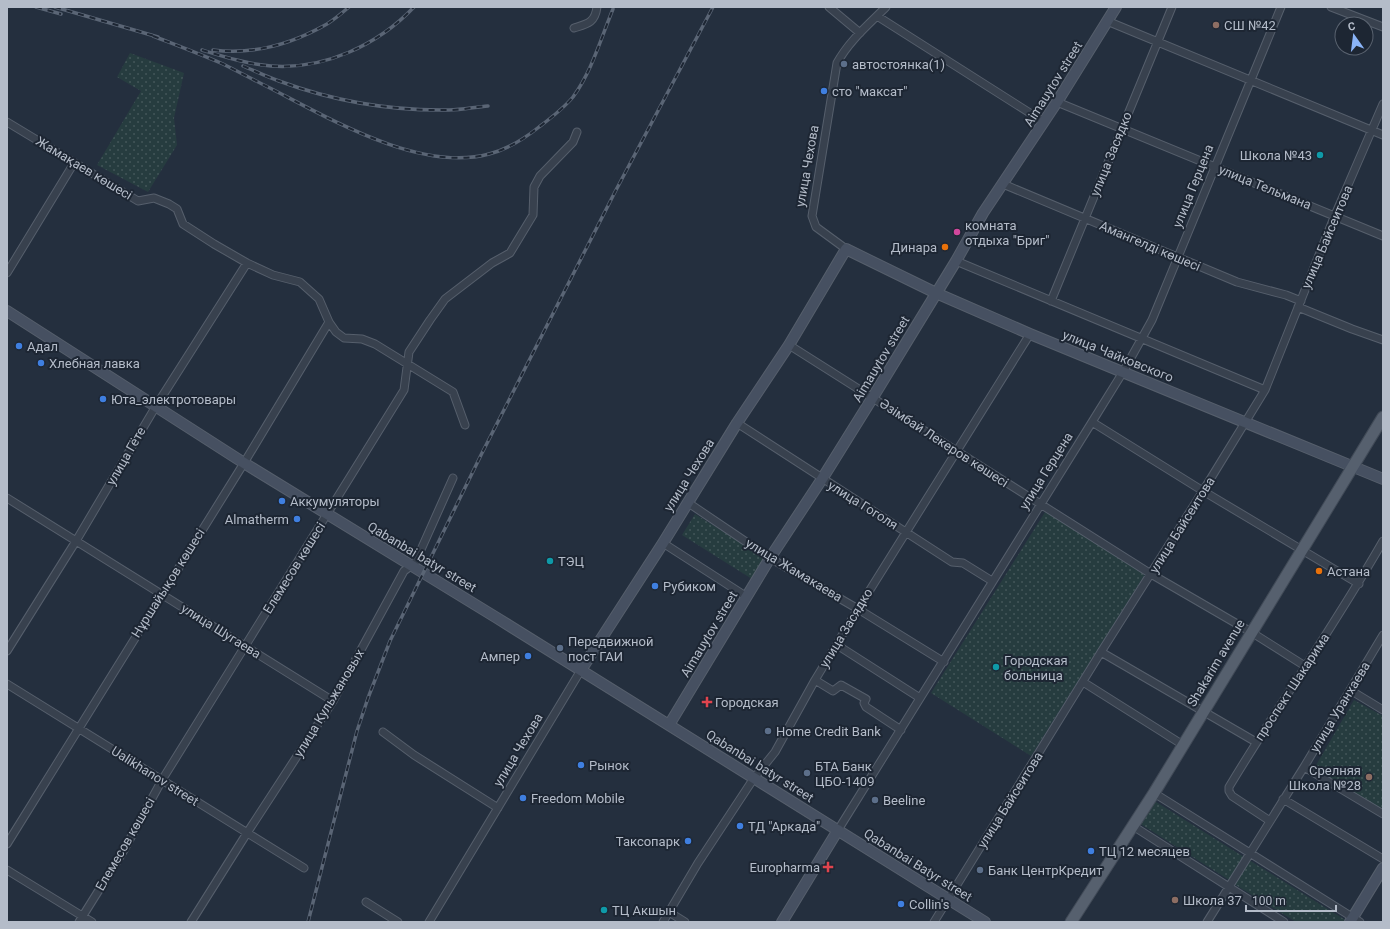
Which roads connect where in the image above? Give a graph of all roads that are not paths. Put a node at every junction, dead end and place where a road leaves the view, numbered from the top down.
1 (597, 7) edge
2 (829, 7) edge
3 (886, 7) edge
4 (1116, 7) edge
5 (1172, 7) edge
6 (1282, 7) edge
7 (1331, 7) edge
8 (877, 16) junction
9 (1107, 21) junction
10 (1383, 27) edge
11 (574, 28) dead end
12 (860, 32) junction
13 (1158, 42) junction
14 (1250, 80) junction
15 (1058, 102) junction
16 (1383, 104) edge
17 (7, 122) edge
18 (1044, 122) junction
19 (1121, 129) junction
20 (1372, 131) junction
21 (577, 132) dead end
22 (1383, 135) edge
23 (74, 163) junction
24 (1215, 167) junction
25 (1003, 184) junction
26 (1335, 216) junction
27 (1085, 219) junction
28 (1383, 236) edge
29 (846, 249) junction
30 (1177, 257) junction
31 (956, 261) junction
32 (247, 263) junction
33 (7, 273) edge
34 (936, 294) junction
35 (1051, 302) junction
36 (1299, 304) junction
37 (7, 311) edge
38 (329, 322) junction
39 (1030, 334) junction
40 (1141, 338) junction
41 (1383, 340) edge
42 (789, 345) junction
43 (407, 364) junction
44 (1123, 372) junction
45 (1265, 390) junction
46 (873, 397) junction
47 (156, 406) junction
48 (1383, 417) edge
49 (1092, 422) junction
50 (1245, 422) junction
51 (737, 423) junction
52 (465, 425) dead end
53 (956, 451) junction
54 (244, 463) junction
55 (1354, 467) junction
56 (453, 478) dead end
57 (822, 479) junction
58 (1383, 479) edge
59 (1203, 491) junction
60 (7, 498) edge
61 (687, 502) junction
62 (1041, 505) junction
63 (327, 514) junction
64 (905, 532) junction
65 (76, 541) junction
66 (1383, 542) edge
67 (663, 543) junction
68 (1302, 550) junction
69 (770, 558) junction
70 (412, 566) junction
71 (1151, 574) junction
72 (992, 581) junction
73 (1359, 584) junction
74 (161, 594) junction
75 (747, 597) junction
76 (858, 609) junction
77 (1251, 632) junction
78 (1383, 635) edge
79 (837, 645) junction
80 (245, 646) junction
81 (7, 651) edge
82 (1101, 652) junction
83 (944, 662) junction
84 (1305, 666) junction
85 (581, 670) junction
86 (815, 680) junction
87 (1083, 682) junction
88 (7, 684) edge
89 (1350, 690) junction
90 (920, 698) junction
91 (333, 701) junction
92 (1383, 710) edge
93 (1203, 712) junction
94 (669, 725) junction
95 (78, 728) junction
96 (901, 730) junction
97 (383, 732) dead end
98 (1256, 742) junction
99 (1183, 745) junction
100 (1304, 767) junction
101 (754, 778) junction
102 (162, 780) junction
103 (1154, 793) junction
104 (1283, 799) junction
105 (498, 808) junction
106 (1383, 814) edge
107 (1270, 821) junction
108 (1133, 826) junction
109 (838, 830) junction
110 (247, 832) junction
111 (7, 844) edge
112 (1250, 853) junction
113 (1383, 859) edge
114 (304, 868) dead end
115 (1383, 868) edge
116 (7, 870) edge
117 (1229, 887) junction
118 (948, 899) junction
119 (366, 902) dead end
120 (669, 912) junction
121 (81, 919) edge
122 (1354, 920) edge
123 (92, 922) edge
124 (191, 922) edge
125 (398, 922) edge
126 (429, 922) edge
127 (663, 922) edge
128 (685, 922) edge
129 (782, 922) edge
130 (934, 922) edge
131 (985, 922) edge
132 (1071, 922) edge
133 (1208, 922) edge
134 (1284, 922) edge

1 - 11 street
2 - 12 street
3 - 8 street, улица Чехова
4 - 9 street, Aimauytov street
5 - 13 street, улица Засядко
6 - 14 street, улица Герцена
7 - 10 street
8 - 12 street, улица Чехова
8 - 18 street
9 - 13 street
9 - 15 street, Aimauytov street
12 - 29 street, улица Чехова
13 - 14 street
13 - 19 street, улица Засядко
14 - 20 street
14 - 24 street, улица Герцена
15 - 18 street, Aimauytov street
15 - 19 street, улица Тельмана
16 - 20 street, улица Байсеитова
17 - 23 street, Жамақаев көшесі
18 - 25 street, Aimauytov street
19 - 24 street, улица Тельмана
19 - 27 street, улица Засядко
20 - 22 street
20 - 26 street, улица Байсеитова
21 - 43 street, Елемесов көшесі
23 - 32 street, Жамақаев көшесі
23 - 33 street
24 - 26 street, улица Тельмана
24 - 30 street, улица Герцена
25 - 27 street, Амангелді көшесі
25 - 31 street, Aimauytov street
26 - 28 street, улица Тельмана
26 - 36 street, улица Байсеитова
27 - 30 street, Амангелді көшесі
27 - 35 street, улица Засядко
29 - 34 street, улица Чайковского
29 - 42 street, улица Чехова
30 - 36 street, Амангелді көшесі
30 - 40 street, улица Герцена
31 - 34 street, Aimauytov street
31 - 35 street
32 - 38 street, Жамақаев көшесі
32 - 47 street, улица Гёте
34 - 39 street, улица Чайковского
34 - 46 street, Aimauytov street
35 - 40 street
36 - 41 street, Амангелді көшесі
36 - 45 street, улица Байсеитова
37 - 47 street, Qabanbai batyr street
38 - 43 street, Жамақаев көшесі
38 - 54 street, Нұршайықов көшесі
39 - 44 street, улица Чайковского
39 - 53 street, улица Засядко
40 - 44 street, улица Герцена
40 - 45 street
42 - 46 street, Әзімбай Лекеров көшесі
42 - 51 street, улица Чехова
43 - 52 street, Жамақаев көшесі
43 - 63 street, Елемесов көшесі
44 - 49 street, улица Герцена
44 - 50 street, улица Чайковского
45 - 50 street, улица Байсеитова
46 - 53 street, Әзімбай Лекеров көшесі
46 - 57 street, Aimauytov street
47 - 54 street, Qabanbai batyr street
47 - 65 street, улица Гёте
48 - 55 main road, Shakarim avenue
49 - 59 street
49 - 62 street, улица Герцена
50 - 55 street, улица Чайковского
50 - 59 street, улица Байсеитова
51 - 57 street, улица Гоголя
51 - 61 street, улица Чехова
53 - 62 street, Әзімбай Лекеров көшесі
53 - 64 street, улица Засядко
54 - 63 street, Qabanbai batyr street
54 - 74 street, Нұршайықов көшесі
55 - 58 street, улица Чайковского
55 - 68 main road, Shakarim avenue
56 - 70 street, улица Кульжановых
57 - 64 street, улица Гоголя
57 - 69 street, Aimauytov street
59 - 68 street
59 - 71 street, улица Байсеитова
60 - 65 street, улица Шугаева
61 - 67 street, улица Чехова
61 - 69 street, улица Жамакаева
62 - 71 street, Әзімбай Лекеров көшесі
62 - 72 street, улица Герцена
63 - 70 street, Qabanbai batyr street
63 - 80 street, Елемесов көшесі
64 - 72 street, улица Гоголя
64 - 76 street, улица Засядко
65 - 74 street, улица Шугаева
65 - 81 street, улица Гёте
66 - 73 street, проспект Шакарима
67 - 75 street
67 - 85 street, улица Чехова
68 - 73 street
68 - 77 main road, Shakarim avenue
69 - 75 street, Aimauytov street
69 - 76 street, улица Жамакаева
70 - 85 street, Qabanbai batyr street
70 - 91 street, улица Кульжановых
71 - 77 street, Әзімбай Лекеров көшесі
71 - 82 street, улица Байсеитова
72 - 83 street, улица Герцена
73 - 84 street, проспект Шакарима
74 - 80 street, улица Шугаева
74 - 95 street, Нұршайықов көшесі
75 - 94 street, Aimauytov street
76 - 79 street, улица Засядко
76 - 83 street, улица Жамакаева
77 - 84 street, Әзімбай Лекеров көшесі
77 - 93 main road, Shakarim avenue
78 - 89 street, улица Уранхаева
79 - 86 street, улица Засядко
79 - 90 street
80 - 91 street, улица Шугаева
80 - 102 street, Елемесов көшесі
82 - 87 street, улица Байсеитова
82 - 93 street
83 - 90 street, улица Герцена
84 - 98 street, проспект Шакарима
85 - 94 street, Qabanbai batyr street
85 - 105 street, улица Чехова
86 - 96 street
86 - 101 street, улица Засядко
87 - 99 street
87 - 118 street, улица Байсеитова
88 - 95 street, Ualikhanov street
89 - 92 street
89 - 100 street, улица Уранхаева
90 - 96 street, улица Герцена
91 - 110 street, улица Кульжановых
93 - 98 street
93 - 99 main road, Shakarim avenue
94 - 101 street, Qabanbai batyr street
95 - 102 street, Ualikhanov street
95 - 111 street, Нұршайықов көшесі
96 - 109 street, улица Герцена
97 - 105 street
98 - 107 street, проспект Шакарима
99 - 103 main road, Shakarim avenue
100 - 104 street, улица Уранхаева
100 - 106 street
101 - 109 street, Qabanbai batyr street
101 - 120 street, улица Засядко
102 - 110 street, Ualikhanov street
102 - 121 street, Елемесов көшесі
103 - 108 main road, Shakarim avenue
103 - 112 street
104 - 107 street, улица Уранхаева
104 - 113 street
105 - 126 street, улица Чехова
107 - 112 street, улица Уранхаева
108 - 117 street
108 - 132 main road, Shakarim avenue
109 - 118 street, Qabanbai Batyr street
109 - 129 street, улица Герцена
110 - 114 street, Ualikhanov street
110 - 124 street, улица Кульжановых
112 - 117 street, улица Уранхаева
112 - 122 street
115 - 122 street
116 - 121 street
117 - 133 street, улица Уранхаева
117 - 134 street
118 - 130 street, улица Байсеитова
118 - 131 street, Qabanbai Batyr street
119 - 125 street
120 - 127 street, улица Засядко
120 - 128 street
121 - 123 street

